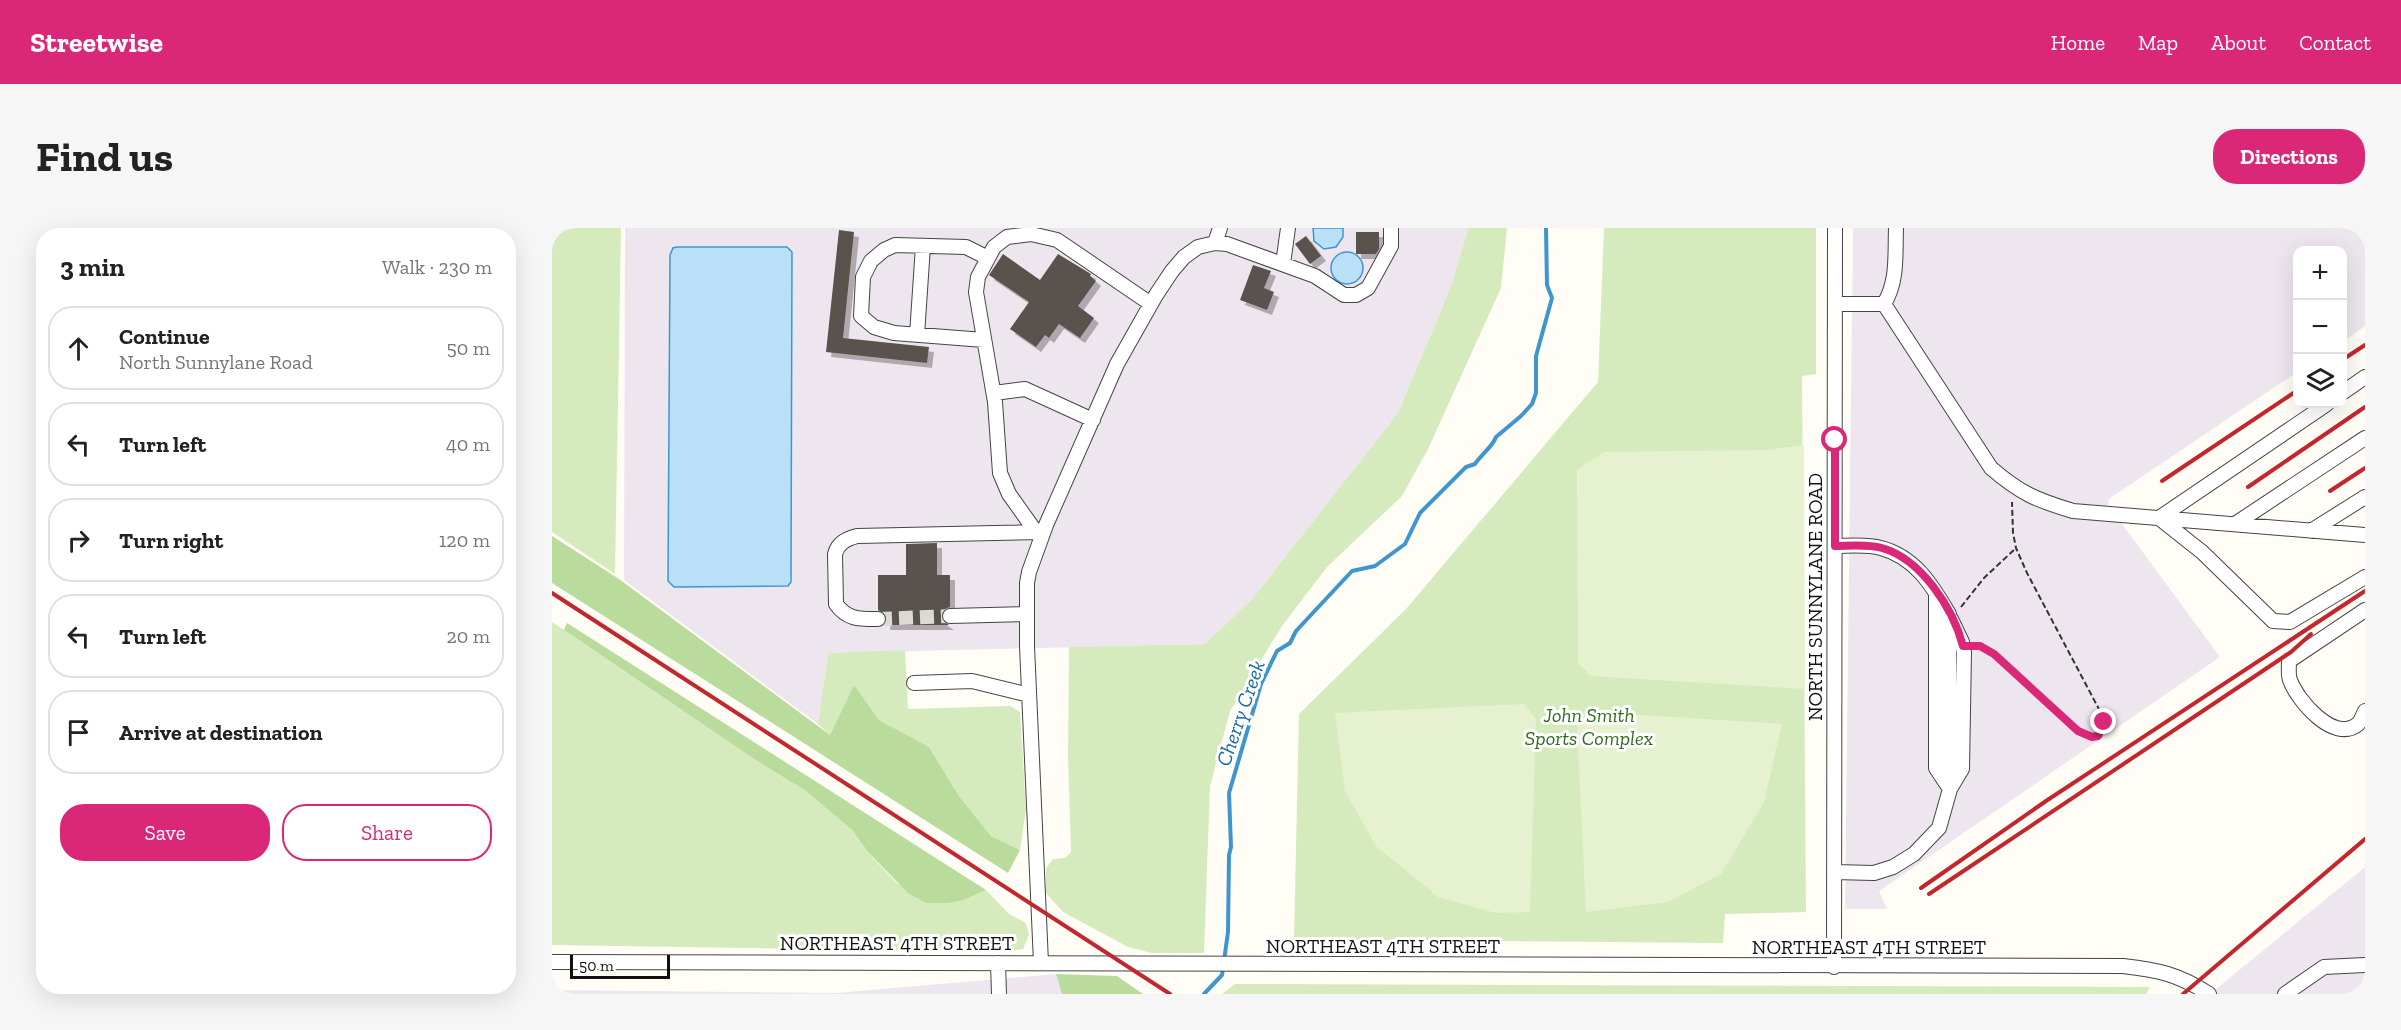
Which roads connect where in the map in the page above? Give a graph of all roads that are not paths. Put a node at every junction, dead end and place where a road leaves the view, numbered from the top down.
1 (1220, 228) edge
2 (1288, 228) edge
3 (1391, 228) edge
4 (1835, 228) edge
5 (1896, 228) edge
6 (1009, 232) edge
7 (1215, 243) junction
8 (923, 246) junction
9 (988, 258) junction
10 (1283, 264) junction
11 (1151, 304) junction
12 (1835, 304) junction
13 (1884, 304) junction
14 (917, 335) junction
15 (984, 340) junction
16 (2365, 377) edge
17 (2347, 390) edge
18 (994, 393) junction
19 (2321, 408) edge
20 (1093, 420) junction
21 (2365, 438) edge
22 (2365, 496) edge
23 (2159, 518) junction
24 (2235, 524) junction
25 (2312, 531) junction
26 (1040, 532) junction
27 (2365, 535) edge
28 (1835, 546) junction
29 (2365, 577) edge
30 (1936, 591) junction
31 (2365, 610) edge
32 (1027, 614) junction
33 (950, 616) tunnel mouth
34 (1951, 617) junction
35 (878, 619) tunnel mouth
36 (914, 683) dead end
37 (1029, 695) junction
38 (2365, 711) edge
39 (1950, 789) junction
40 (1834, 872) junction
41 (552, 962) edge
42 (998, 963) junction
43 (1041, 963) junction
44 (2365, 965) edge
45 (1834, 967) junction
46 (999, 994) edge
47 (2209, 994) edge
48 (2285, 994) edge

1 - 7 street
2 - 10 street
3 - 10 street
4 - 12 street, NORTH SUNNYLANE ROAD
5 - 13 street
6 - 9 street
6 - 11 street
7 - 10 street
7 - 11 street
8 - 9 street
8 - 14 street
8 - 14 street
9 - 15 street
11 - 20 street
12 - 13 street
12 - 28 street, NORTH SUNNYLANE ROAD
13 - 23 street
14 - 15 street
15 - 18 street
16 - 17 street
18 - 20 street
18 - 26 street
19 - 23 street
20 - 26 street
21 - 24 street
22 - 25 street
23 - 24 street
23 - 29 street
24 - 25 street
25 - 27 street
26 - 32 street
26 - 35 street
28 - 30 street
28 - 40 street, NORTH SUNNYLANE ROAD
30 - 34 street
30 - 39 street
31 - 38 street
32 - 33 street
32 - 37 street
34 - 39 street
34 - 39 street
36 - 37 street
37 - 43 street
39 - 40 street
40 - 45 street, NORTH SUNNYLANE ROAD
41 - 42 street, NORTHEAST 4TH STREET
42 - 43 street, NORTHEAST 4TH STREET
42 - 46 street
43 - 45 street, NORTHEAST 4TH STREET
44 - 48 street
45 - 47 street, NORTHEAST 4TH STREET

